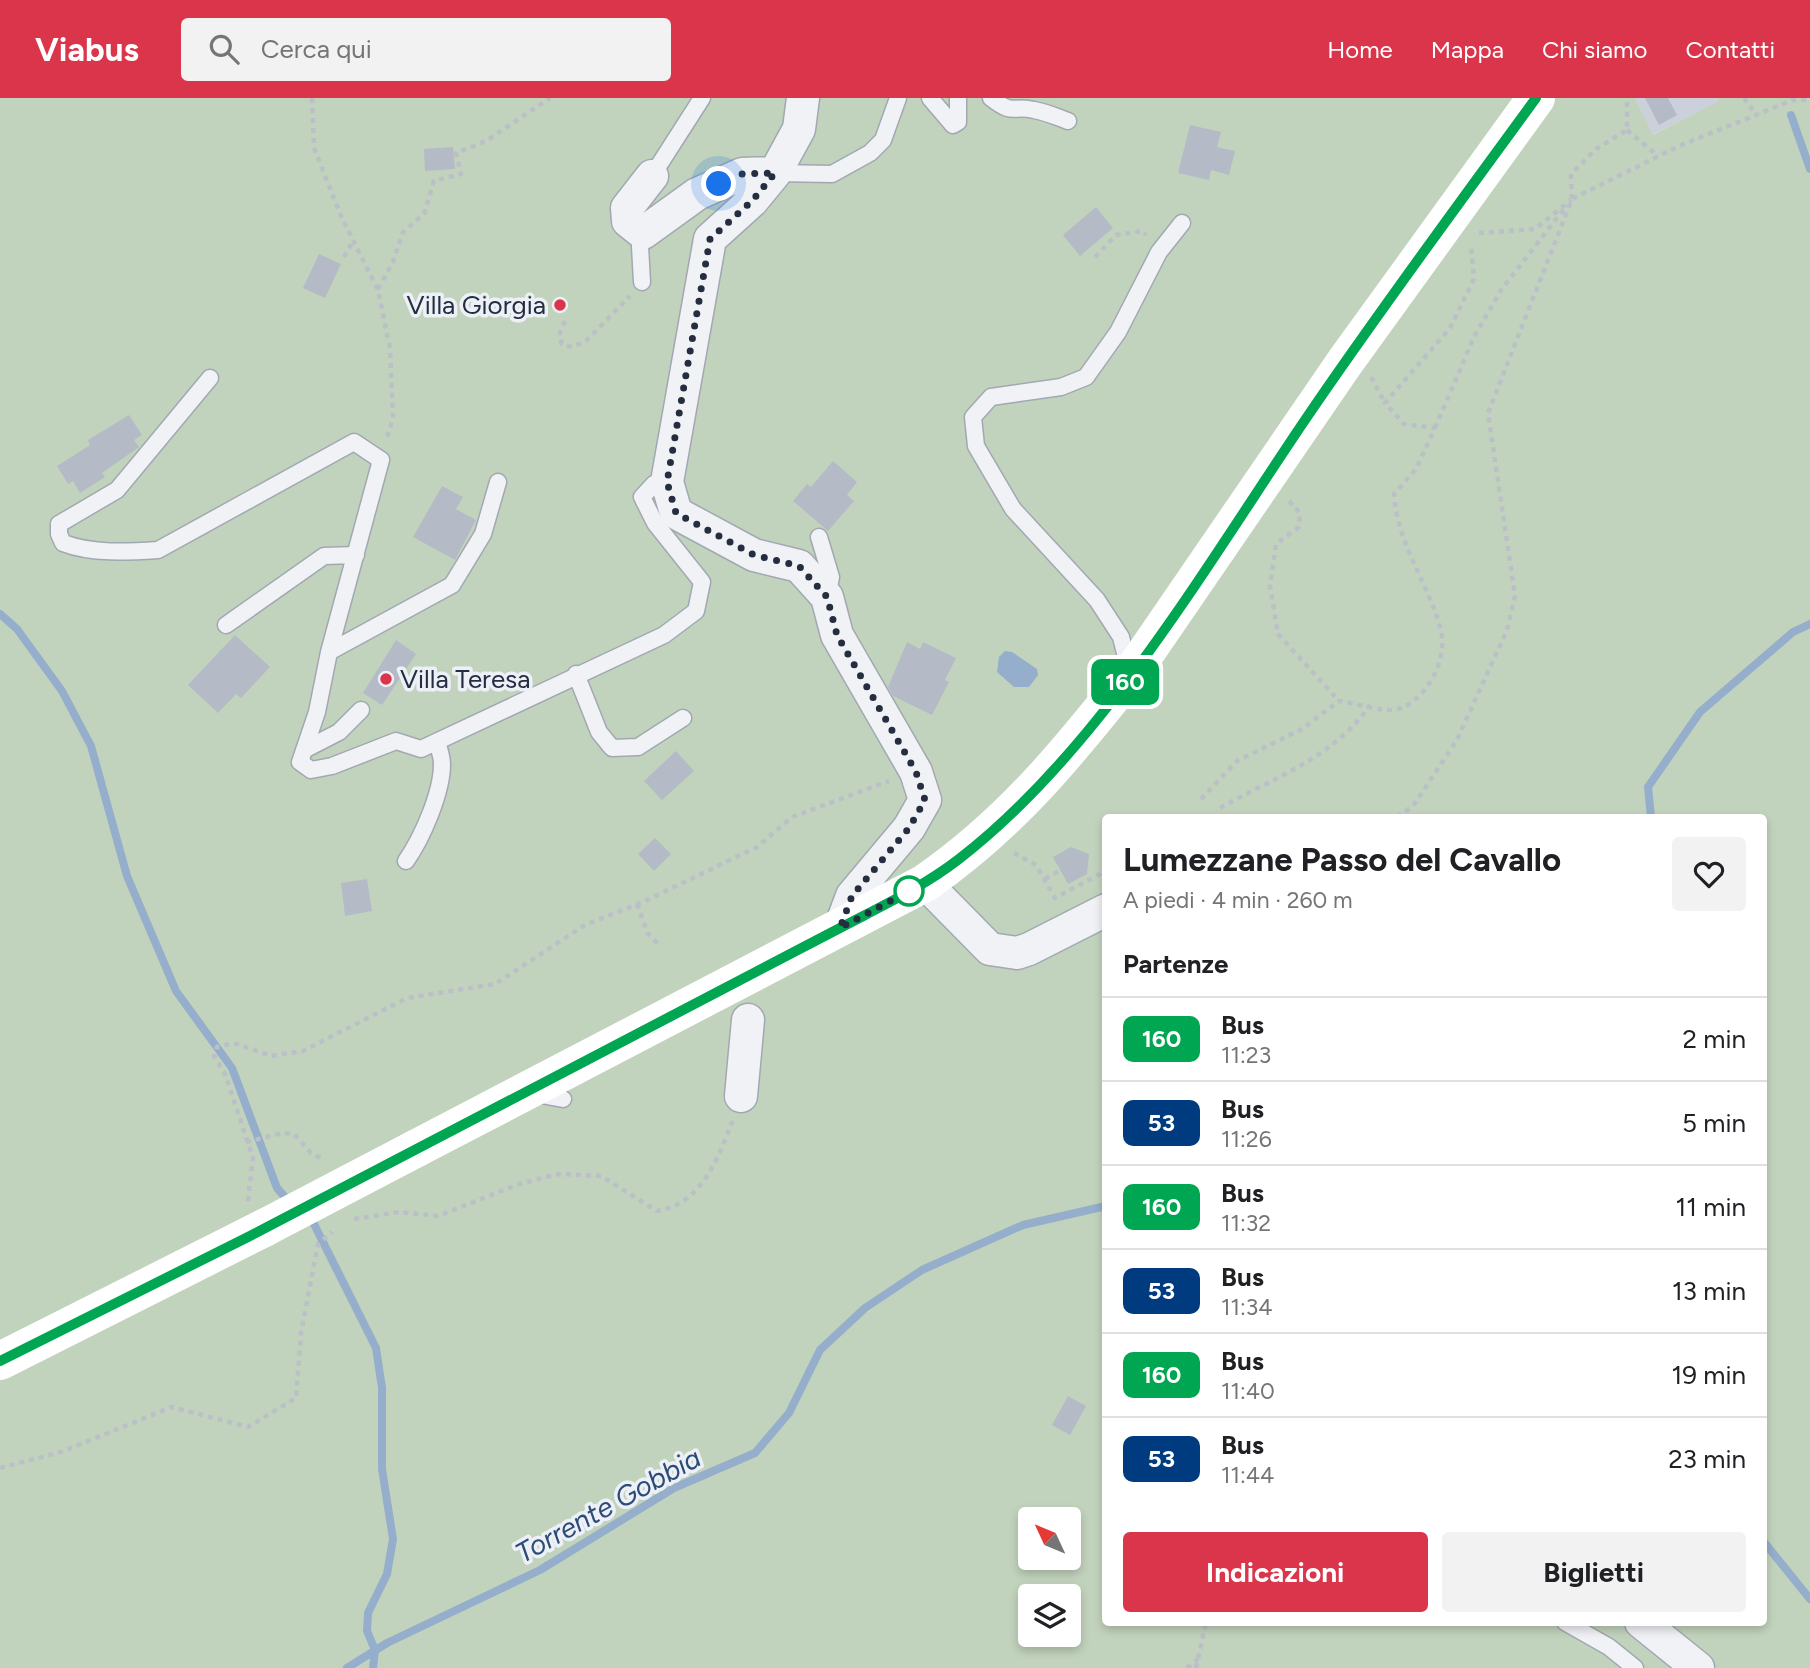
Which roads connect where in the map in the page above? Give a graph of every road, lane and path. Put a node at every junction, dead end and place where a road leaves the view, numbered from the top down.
1 (312, 98) edge
2 (550, 98) edge
3 (702, 98) edge
4 (803, 98) edge
5 (898, 98) edge
6 (930, 98) edge
7 (958, 98) edge
8 (991, 98) edge
9 (1536, 98) edge
10 (1626, 98) edge
11 (1744, 98) edge
12 (1800, 99) edge
13 (1810, 100) edge
14 (1756, 115) junction
15 (1068, 121) dead end
16 (1627, 130) junction
17 (1658, 157) junction
18 (775, 173) junction
19 (652, 176) joint
20 (1572, 199) junction
21 (1182, 223) dead end
22 (643, 233) junction
23 (353, 242) junction
24 (1159, 252) junction
25 (344, 257) dead end
26 (1095, 257) dead end
27 (642, 282) joint
28 (378, 290) junction
29 (565, 321) dead end
30 (1365, 375) dead end
31 (210, 378) dead end
32 (1385, 403) junction
33 (1435, 428) junction
34 (381, 460) junction
35 (498, 482) dead end
36 (667, 482) junction
37 (1285, 497) dead end
38 (819, 537) dead end
39 (356, 555) junction
40 (827, 597) junction
41 (226, 625) dead end
42 (329, 652) junction
43 (1133, 671) junction
44 (576, 674) junction
45 (1339, 701) junction
46 (1370, 705) junction
47 (361, 710) dead end
48 (683, 718) dead end
49 (437, 742) junction
50 (304, 750) junction
51 (916, 772) junction
52 (1201, 799) dead end
53 (1220, 808) dead end
54 (1401, 814) edge
55 (1016, 852) dead end
56 (406, 862) dead end
57 (1060, 870) dead end
58 (1102, 871) edge
59 (1045, 879) junction
60 (925, 883) junction
61 (637, 904) junction
62 (1102, 912) edge
63 (840, 928) junction
64 (660, 946) dead end
65 (748, 1020) dead end
66 (523, 1092) junction
67 (741, 1096) joint
68 (563, 1099) dead end
69 (294, 1134) dead end
70 (246, 1142) junction
71 (348, 1220) dead end
72 (337, 1227) dead end
73 (257, 1232) junction
74 (0, 1361) edge
75 (0, 1468) edge
76 (1205, 1626) edge
77 (1572, 1626) edge
78 (1647, 1626) edge
79 (1198, 1659) junction
80 (1187, 1668) edge
81 (1196, 1668) edge
82 (1634, 1668) edge
83 (1698, 1668) edge

1 - 23 path
2 - 28 path
3 - 19 lane
4 - 18 street
5 - 18 lane
6 - 7 lane
8 - 15 lane
9 - 43 main road, bridge
10 - 16 path
11 - 14 path
12 - 13 path
12 - 14 path
14 - 17 path
16 - 17 path
16 - 20 path
17 - 20 path
18 - 22 street
18 - 36 street
19 - 22 street
20 - 32 path
20 - 33 path
20 - 54 path
21 - 24 lane
22 - 27 lane
23 - 25 path
23 - 28 path
24 - 26 path
24 - 43 lane
27 - 29 path
28 - 34 path
30 - 32 path
31 - 34 lane
32 - 33 path
33 - 46 path
34 - 39 lane
35 - 42 lane
36 - 40 street
36 - 44 lane
37 - 45 path
38 - 40 lane
39 - 41 lane
39 - 42 lane
40 - 51 street
42 - 50 lane
43 - 60 main road
44 - 48 lane
44 - 49 lane
45 - 46 path
45 - 52 path
46 - 53 path
47 - 50 lane
49 - 50 lane
49 - 56 lane
51 - 61 path
51 - 63 street
55 - 59 path
57 - 59 path
58 - 59 path
60 - 62 street
60 - 63 main road
61 - 64 path
61 - 70 path
63 - 66 main road
65 - 67 street
66 - 68 lane
66 - 73 main road, bridge
67 - 71 path
69 - 70 path
70 - 73 path
72 - 75 path
73 - 74 main road
76 - 79 path
77 - 82 lane
78 - 83 street
79 - 80 path
79 - 81 path

